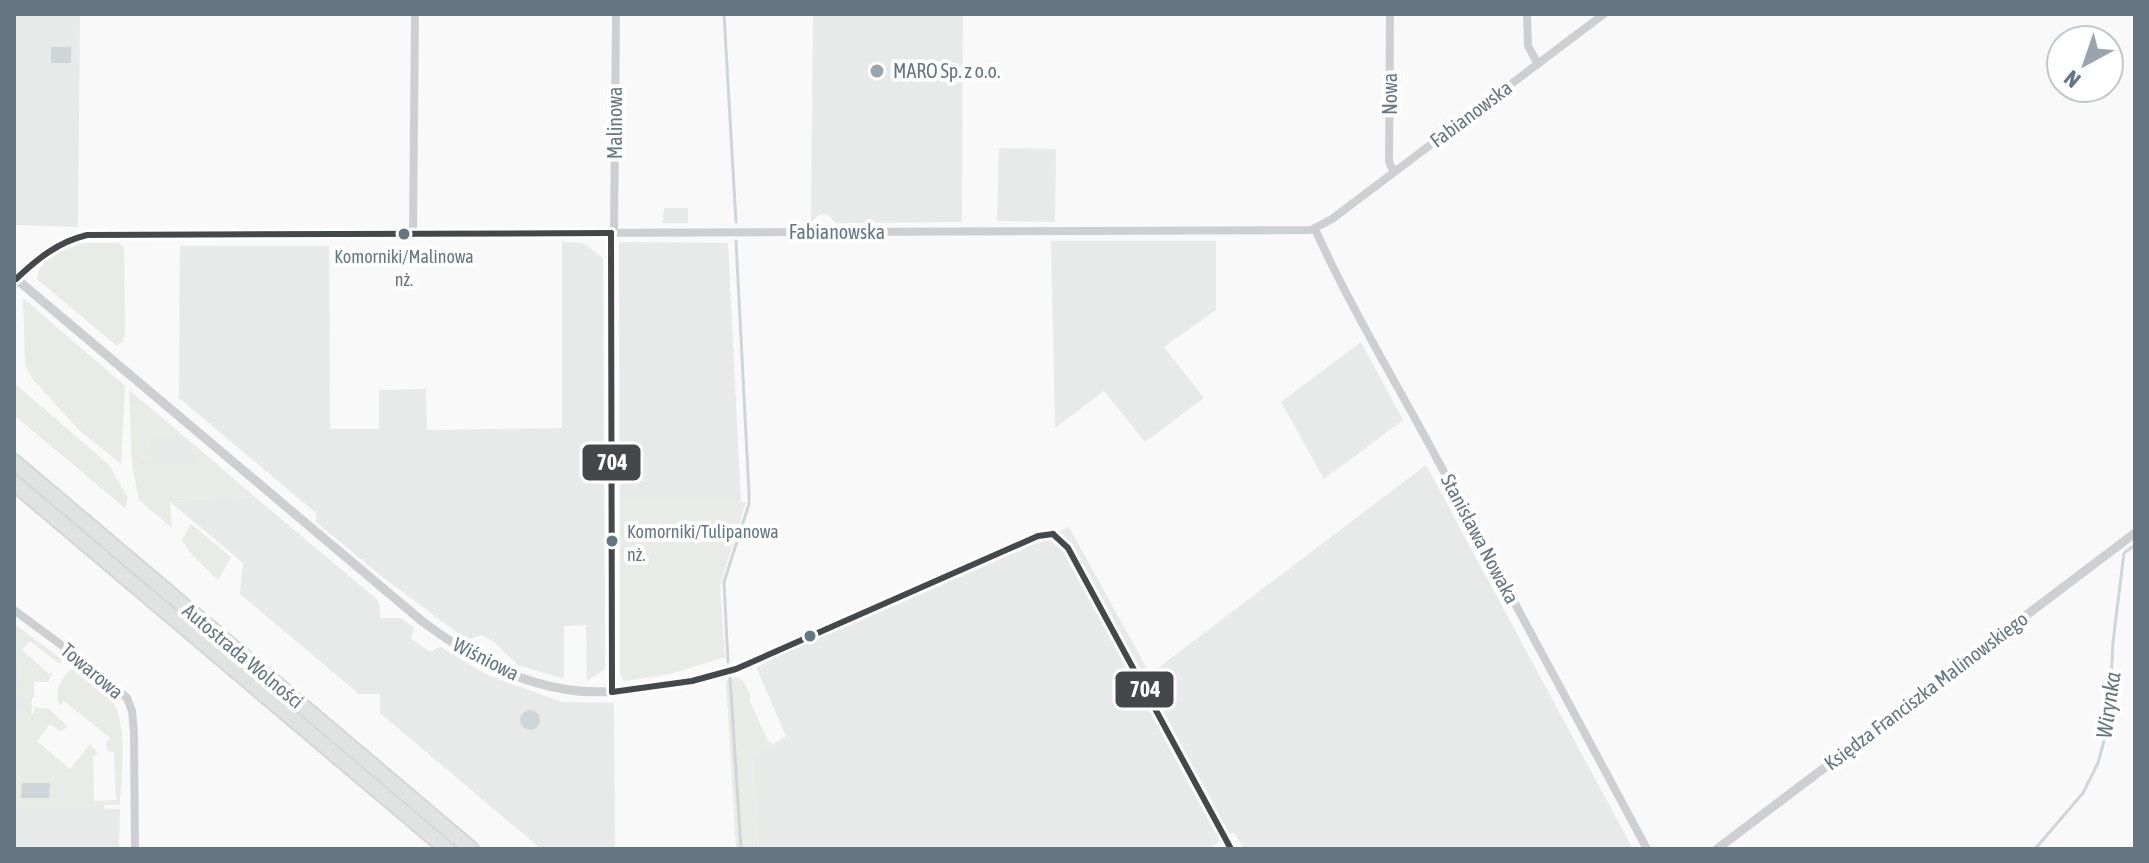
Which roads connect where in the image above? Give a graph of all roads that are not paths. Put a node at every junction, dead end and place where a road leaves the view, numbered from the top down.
1 (415, 14) edge
2 (616, 14) edge
3 (1390, 14) edge
4 (1527, 14) edge
5 (1604, 14) edge
6 (1538, 64) junction
7 (1394, 172) junction
8 (1315, 229) junction
9 (612, 233) junction
10 (413, 234) junction
11 (15, 278) edge
12 (14, 462) edge
13 (14, 483) edge
14 (2135, 533) edge
15 (14, 610) edge
16 (612, 692) junction
17 (135, 849) edge
18 (447, 849) edge
19 (471, 849) edge
20 (1231, 849) edge
21 (1647, 849) edge
22 (1717, 849) edge

1 - 10 street
2 - 9 street, Malinowa
3 - 7 street, Nowa
4 - 6 street
5 - 6 street, Fabianowska
6 - 7 street, Fabianowska
7 - 8 street, Fabianowska
8 - 9 street, Fabianowska
8 - 21 street, Stanisława Nowaka
9 - 10 street, Fabianowska
9 - 16 street, Malinowa
10 - 11 street, Fabianowska
11 - 16 street, Wiśniowa
12 - 19 highway, Autostrada Wolności
13 - 18 highway, Autostrada Wolności
14 - 22 street, Księdza Franciszka Malinowskiego
15 - 17 street, Towarowa
16 - 20 street, Wiśniowa

